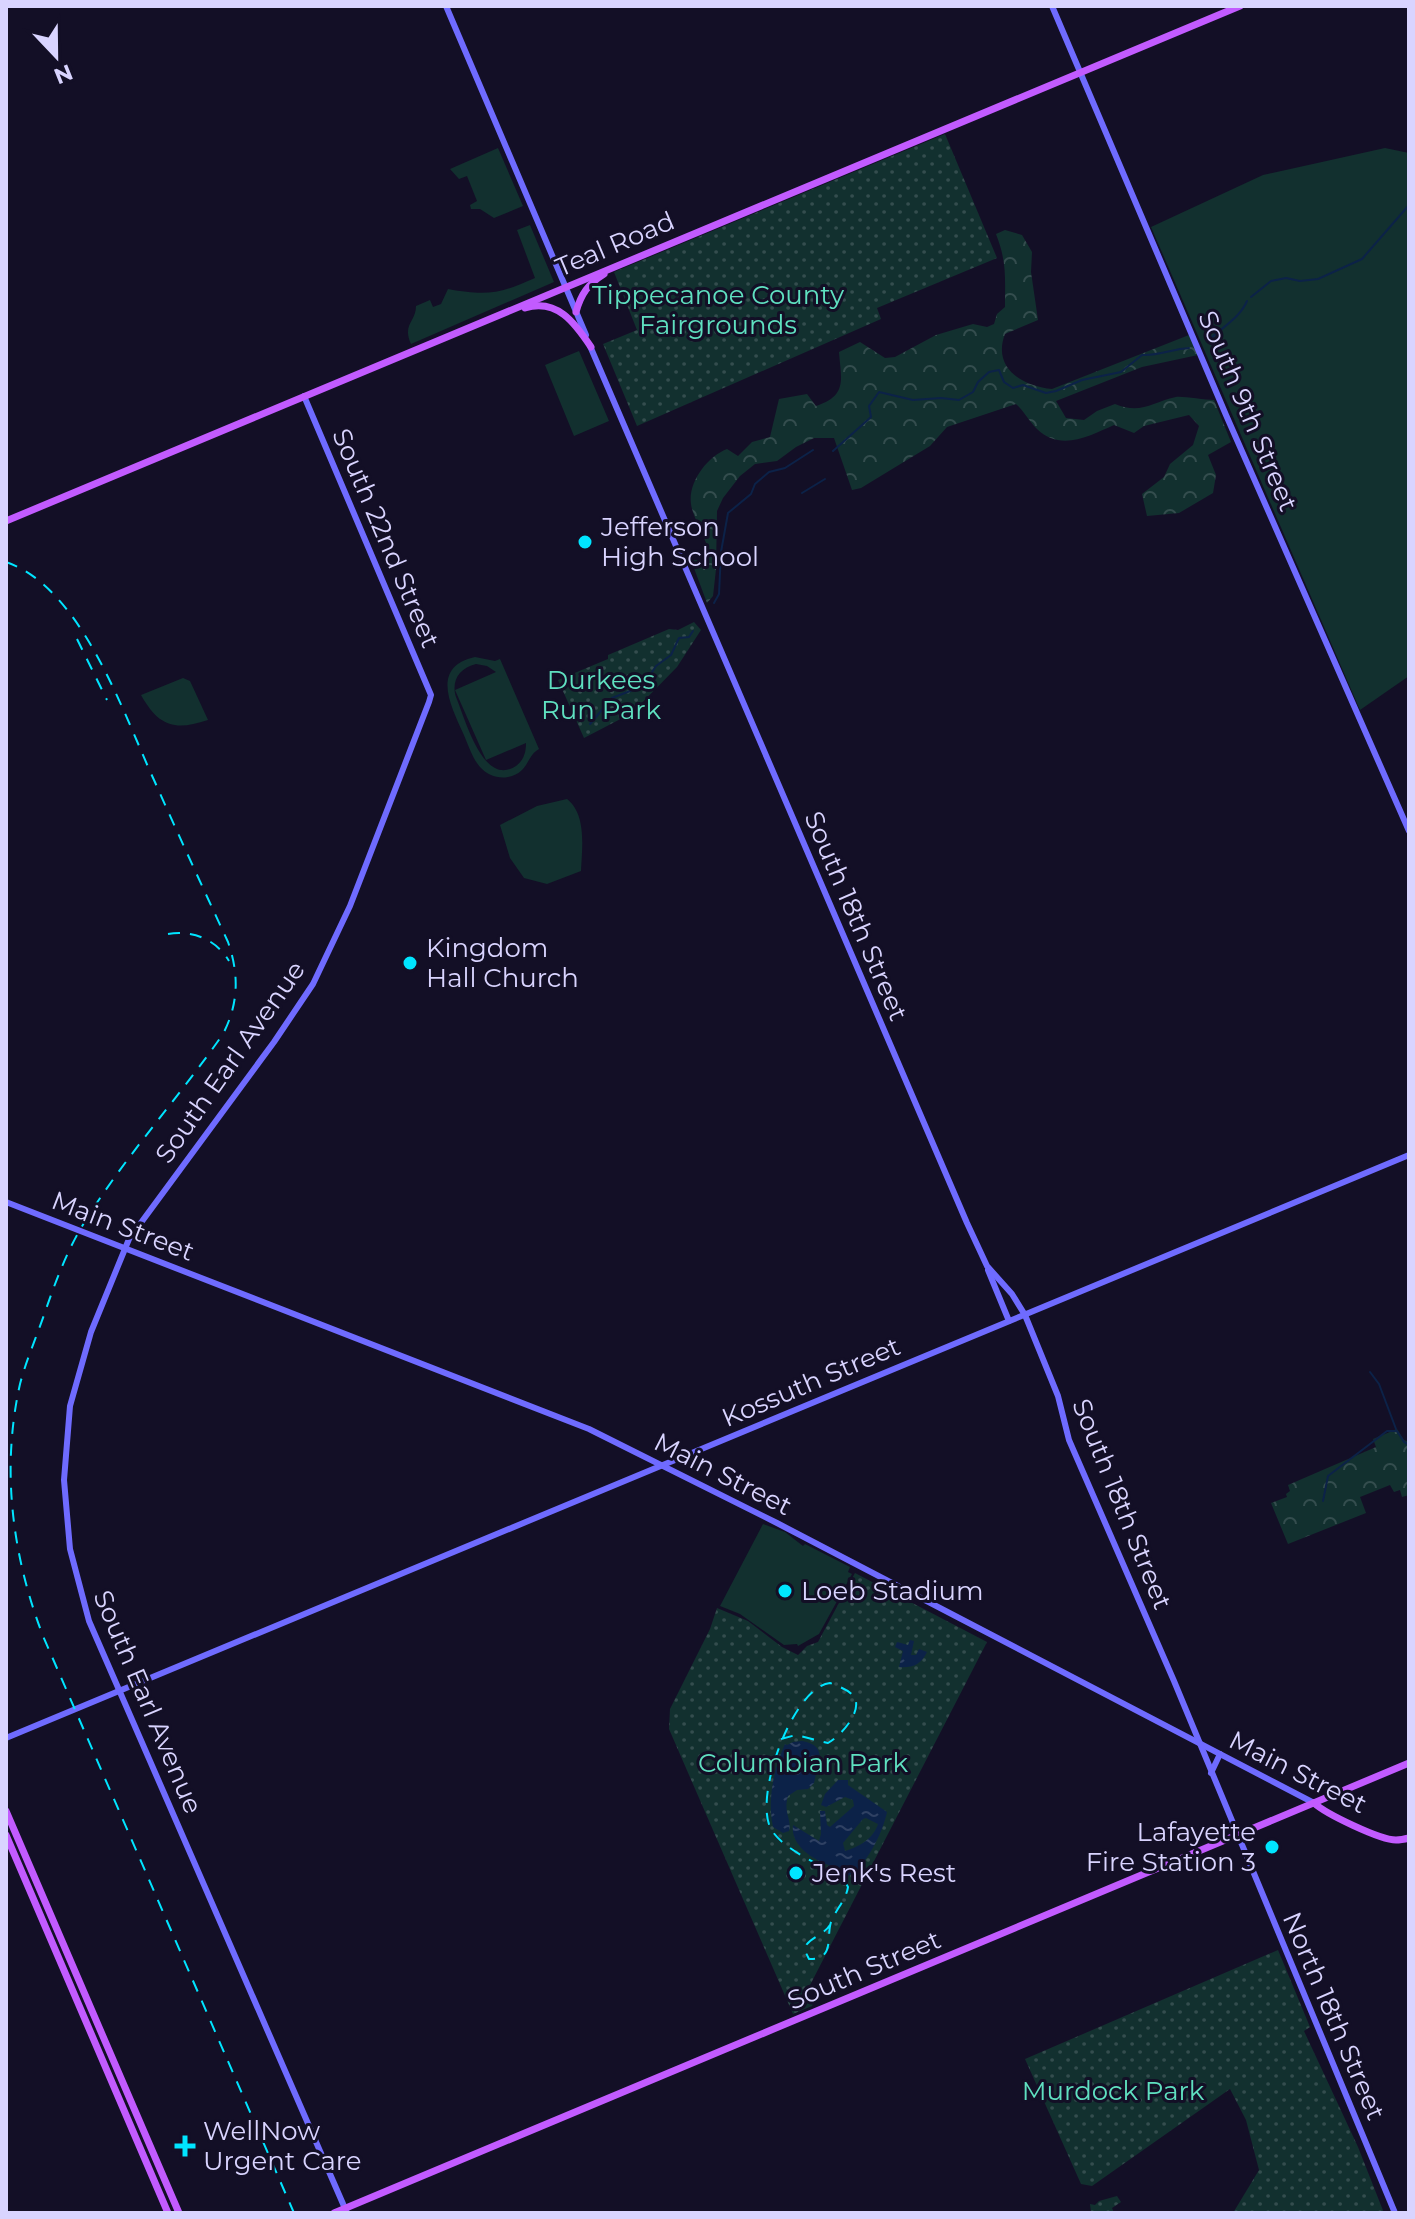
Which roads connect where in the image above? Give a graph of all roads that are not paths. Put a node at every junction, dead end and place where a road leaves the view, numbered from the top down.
1 (446, 6) edge
2 (1052, 6) edge
3 (1240, 6) edge
4 (1080, 73) junction
5 (627, 261) junction
6 (564, 287) junction
7 (576, 312) junction
8 (495, 316) junction
9 (591, 347) junction
10 (304, 396) junction
11 (6, 521) edge
12 (431, 695) joint
13 (1409, 831) edge
14 (1409, 1155) edge
15 (6, 1202) edge
16 (124, 1248) junction
17 (987, 1266) junction
18 (1025, 1315) junction
19 (1009, 1321) junction
20 (663, 1465) junction
21 (120, 1692) junction
22 (1189, 1719) junction
23 (1178, 1732) junction
24 (6, 1738) edge
25 (1200, 1745) junction
26 (1220, 1754) junction
27 (1409, 1763) edge
28 (1211, 1773) junction
29 (1314, 1803) junction
30 (6, 1811) edge
31 (6, 1835) edge
32 (1236, 1835) junction
33 (1409, 1838) edge
34 (346, 2211) edge
35 (168, 2213) edge
36 (179, 2213) edge
37 (334, 2213) edge
38 (1395, 2213) edge

1 - 6 street, South 18th Street
2 - 4 street, South 9th Street
3 - 4 main road, Teal Road
4 - 5 main road, Teal Road
4 - 13 street, South 9th Street
5 - 6 main road, Teal Road
5 - 7 main road
6 - 7 street, South 18th Street
6 - 8 main road, Teal Road
7 - 9 street, South 18th Street
8 - 9 main road
8 - 10 main road, Teal Road
9 - 17 street, South 18th Street
10 - 11 main road, Teal Road
10 - 12 street, South 22nd Street
12 - 16 street, South Earl Avenue
14 - 18 street, Kossuth Street
15 - 16 street, Main Street
16 - 20 street, Main Street
16 - 21 street, South Earl Avenue
17 - 18 street, South 18th Street
17 - 19 street
18 - 19 street, Kossuth Street
18 - 22 street, South 18th Street
19 - 20 street, Kossuth Street
20 - 21 street, Kossuth Street
20 - 23 street, Main Street
21 - 24 street, Kossuth Street
21 - 34 street, South Earl Avenue
22 - 23 street
22 - 25 street, South 18th Street
23 - 25 street, Main Street
25 - 26 street, Main Street
25 - 28 street, South 18th Street
26 - 28 street
26 - 29 street, Main Street
27 - 29 main road, South Street
28 - 32 street, South 18th Street
29 - 32 main road, South Street
29 - 33 main road, Main Street
30 - 36 main road
31 - 35 main road
32 - 34 main road, South Street
32 - 38 street, North 18th Street
34 - 37 main road, South Street

